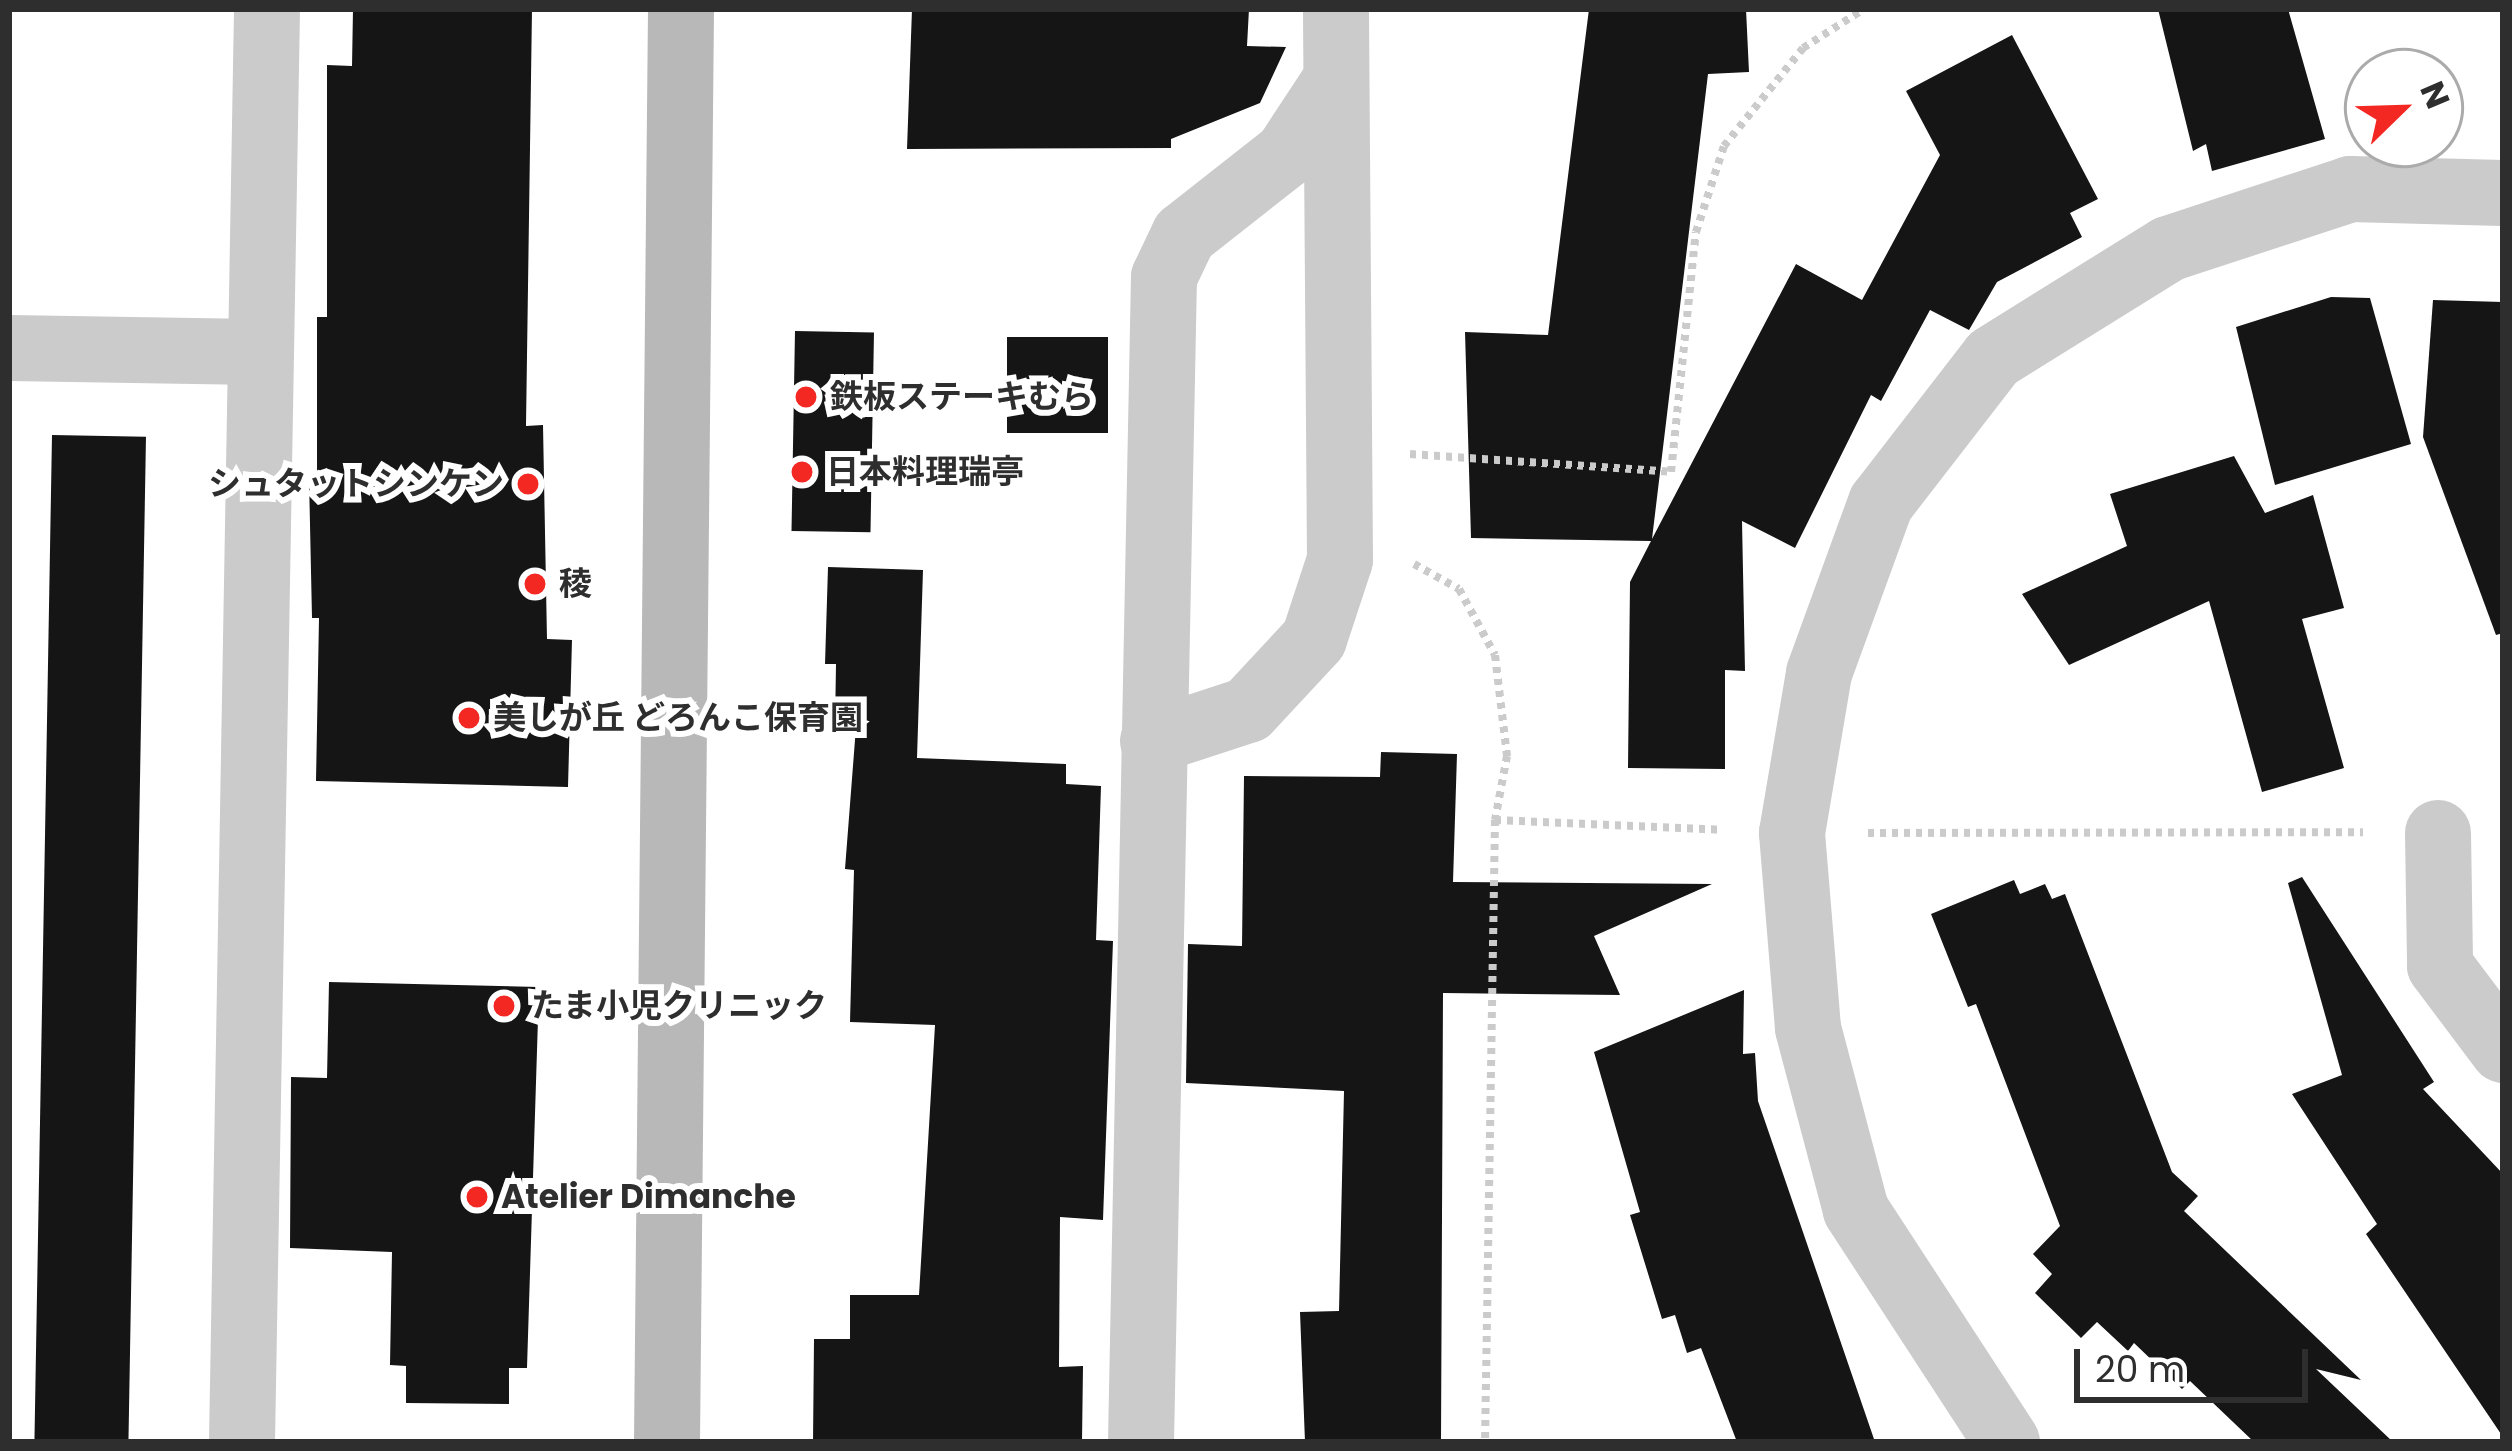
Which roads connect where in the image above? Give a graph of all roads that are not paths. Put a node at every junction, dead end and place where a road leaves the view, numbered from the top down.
1 (267, 9) edge
2 (681, 9) edge
3 (1336, 9) edge
4 (1335, 81) junction
5 (2503, 193) edge
6 (9, 347) edge
7 (262, 352) junction
8 (1153, 741) junction
9 (2438, 833) dead end
10 (2503, 1050) edge
11 (242, 1442) edge
12 (667, 1442) edge
13 (1141, 1442) edge
14 (2007, 1442) edge

1 - 7 street
2 - 12 street
3 - 4 street
4 - 8 street
4 - 8 street
5 - 14 street
6 - 7 street
7 - 11 street
8 - 13 street
9 - 10 street

